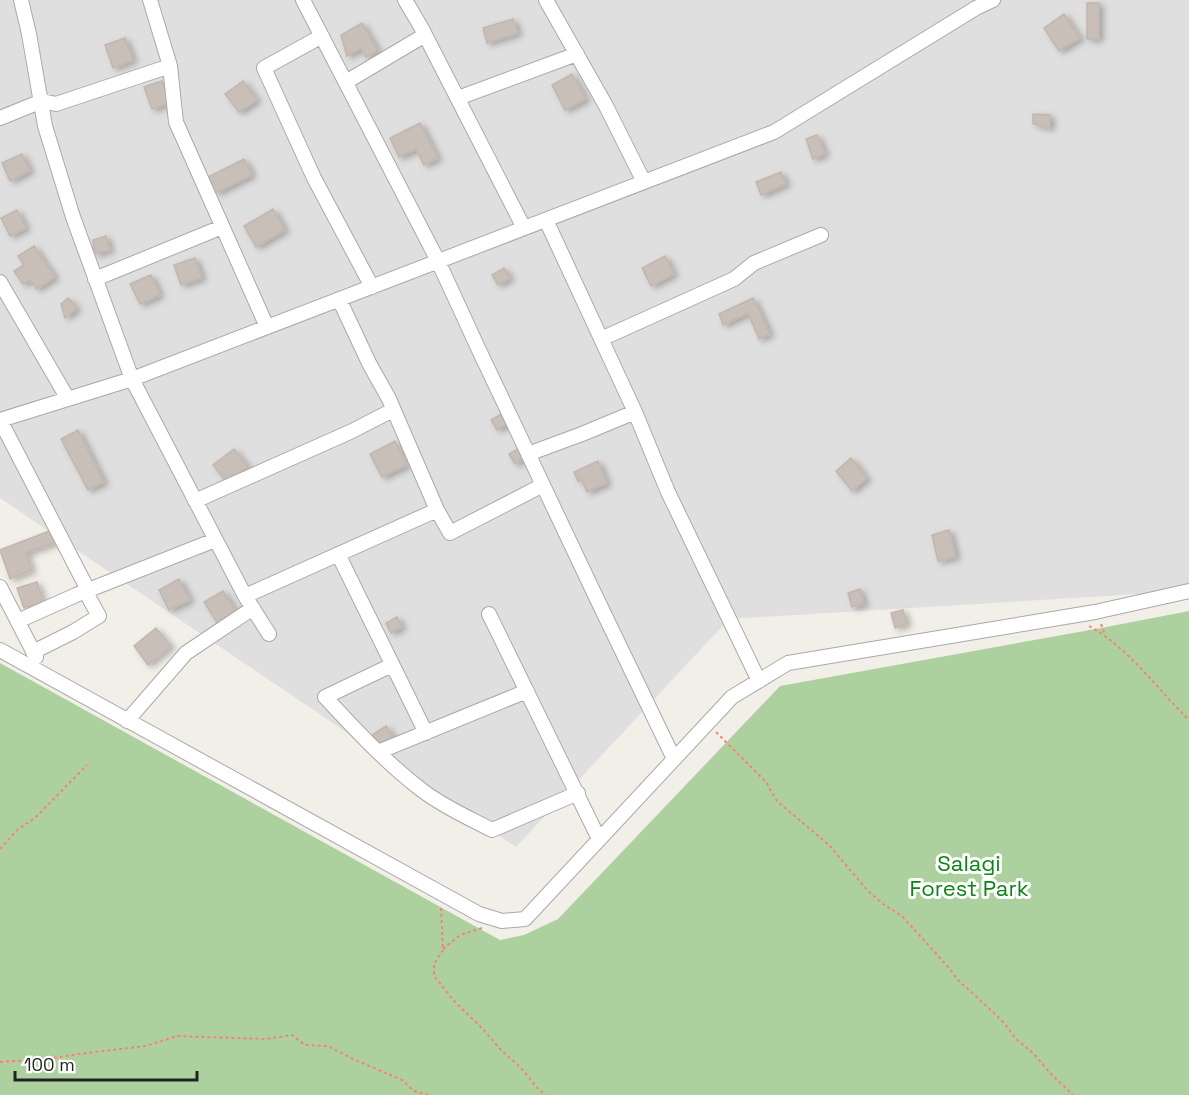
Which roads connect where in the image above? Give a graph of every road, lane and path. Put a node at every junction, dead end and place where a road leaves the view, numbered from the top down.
1 (21, 0) edge
2 (150, 0) edge
3 (303, 0) edge
4 (405, 0) edge
5 (546, 0) edge
6 (993, 0) edge
7 (425, 35) junction
8 (322, 36) junction
9 (576, 54) junction
10 (170, 66) junction
11 (346, 82) junction
12 (458, 98) junction
13 (42, 101) junction
14 (0, 118) edge
15 (644, 182) junction
16 (546, 220) junction
17 (222, 227) junction
18 (524, 228) junction
19 (821, 235) dead end
20 (438, 261) junction
21 (95, 279) junction
22 (0, 282) edge
23 (372, 287) junction
24 (339, 299) junction
25 (267, 327) junction
26 (601, 339) junction
27 (132, 379) junction
28 (68, 399) junction
29 (393, 410) junction
30 (635, 412) junction
31 (0, 420) edge
32 (528, 454) junction
33 (543, 484) junction
34 (195, 501) junction
35 (437, 510) junction
36 (215, 540) junction
37 (338, 554) junction
38 (0, 587) edge
39 (88, 590) junction
40 (1189, 591) edge
41 (245, 596) junction
42 (253, 608) junction
43 (489, 614) dead end
44 (1076, 616) junction
45 (18, 621) junction
46 (269, 633) dead end
47 (0, 650) edge
48 (33, 652) junction
49 (392, 665) junction
50 (46, 676) junction
51 (759, 681) junction
52 (527, 691) junction
53 (1189, 720) edge
54 (127, 721) junction
55 (708, 724) junction
56 (426, 733) junction
57 (378, 752) junction
58 (674, 759) junction
59 (87, 765) dead end
60 (578, 793) junction
61 (599, 839) junction
62 (0, 849) edge
63 (440, 892) junction
64 (502, 921) junction
65 (443, 949) junction
66 (0, 1062) edge
67 (428, 1095) edge
68 (546, 1095) edge
69 (1073, 1095) edge

1 - 13 street
2 - 10 street
3 - 8 street
4 - 7 street
5 - 9 street
6 - 15 street
7 - 11 street
7 - 12 street
8 - 11 street
8 - 23 street
9 - 12 street
9 - 15 street
10 - 13 street
10 - 17 street
11 - 20 street
12 - 18 street
13 - 14 street
13 - 21 street
15 - 16 street
16 - 18 street
16 - 26 street
17 - 21 street
17 - 25 street
18 - 20 street
19 - 26 street
20 - 23 street
20 - 32 street
21 - 27 street
22 - 28 street
23 - 24 street
24 - 25 street
24 - 29 street
25 - 27 street
26 - 30 street
27 - 28 street
27 - 34 street
28 - 31 street
29 - 34 street
29 - 35 street
30 - 32 street
30 - 51 street
31 - 39 street
32 - 33 street
33 - 35 street
33 - 58 street
34 - 36 street
35 - 37 street
36 - 39 street
36 - 41 street
37 - 41 street
37 - 49 street
38 - 45 street
39 - 45 street
39 - 48 street
40 - 44 street
41 - 42 street
42 - 46 street
42 - 54 street
43 - 52 street
44 - 51 street
44 - 53 path
45 - 48 street
47 - 50 street
48 - 50 street
49 - 56 street
49 - 57 street
50 - 54 street
51 - 55 street
52 - 56 street
52 - 60 street
54 - 63 street
55 - 58 street
55 - 69 path
56 - 57 street
57 - 60 street
58 - 61 street
59 - 62 path
60 - 61 street
61 - 64 street
63 - 64 street
63 - 65 path
64 - 65 path
65 - 68 path
66 - 67 path

